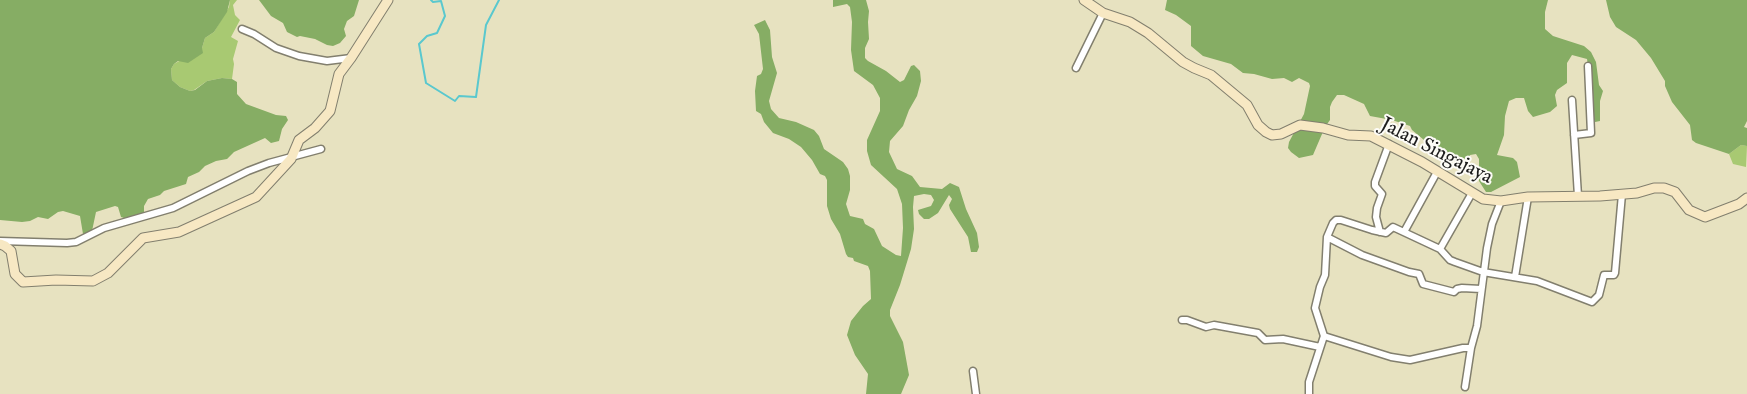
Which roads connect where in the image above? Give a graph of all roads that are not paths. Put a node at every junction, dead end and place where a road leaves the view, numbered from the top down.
1 (388, 0) edge
2 (1084, 0) edge
3 (1103, 13) junction
4 (242, 29) dead end
5 (351, 58) junction
6 (1588, 66) dead end
7 (1076, 68) dead end
8 (1572, 100) dead end
9 (1574, 135) junction
10 (1389, 144) junction
11 (321, 149) dead end
12 (291, 158) junction
13 (1437, 172) junction
14 (1472, 192) junction
15 (1622, 194) junction
16 (1578, 196) junction
17 (1528, 197) junction
18 (1747, 198) edge
19 (1501, 201) junction
20 (1380, 232) junction
21 (1404, 232) junction
22 (1327, 237) junction
23 (0, 243) edge
24 (1440, 249) junction
25 (1483, 272) junction
26 (1515, 277) junction
27 (1482, 289) junction
28 (1182, 320) dead end
29 (1324, 336) junction
30 (1320, 347) junction
31 (1471, 348) junction
32 (973, 371) dead end
33 (1465, 387) dead end
34 (976, 394) edge
35 (1309, 394) edge

1 - 5 street
2 - 3 street, Jalan Singajaya
3 - 7 street
3 - 10 street, Jalan Singajaya
4 - 5 street
5 - 12 street
6 - 9 street
8 - 9 street
9 - 16 street
10 - 13 street, Jalan Singajaya
10 - 20 street
11 - 12 street
12 - 23 street
12 - 23 street
13 - 14 street, Jalan Singajaya
13 - 21 street
14 - 19 street, Jalan Singajaya
14 - 24 street
15 - 16 street, Jalan Singajaya
15 - 18 street, Jalan Singajaya
15 - 26 street
16 - 17 street, Jalan Singajaya
17 - 19 street, Jalan Singajaya
17 - 26 street
19 - 25 street
20 - 21 street
20 - 22 street
21 - 24 street
22 - 27 street
22 - 29 street
24 - 25 street
25 - 26 street
25 - 27 street
27 - 31 street
28 - 30 street
29 - 30 street
29 - 31 street
30 - 35 street
31 - 33 street
32 - 34 street

